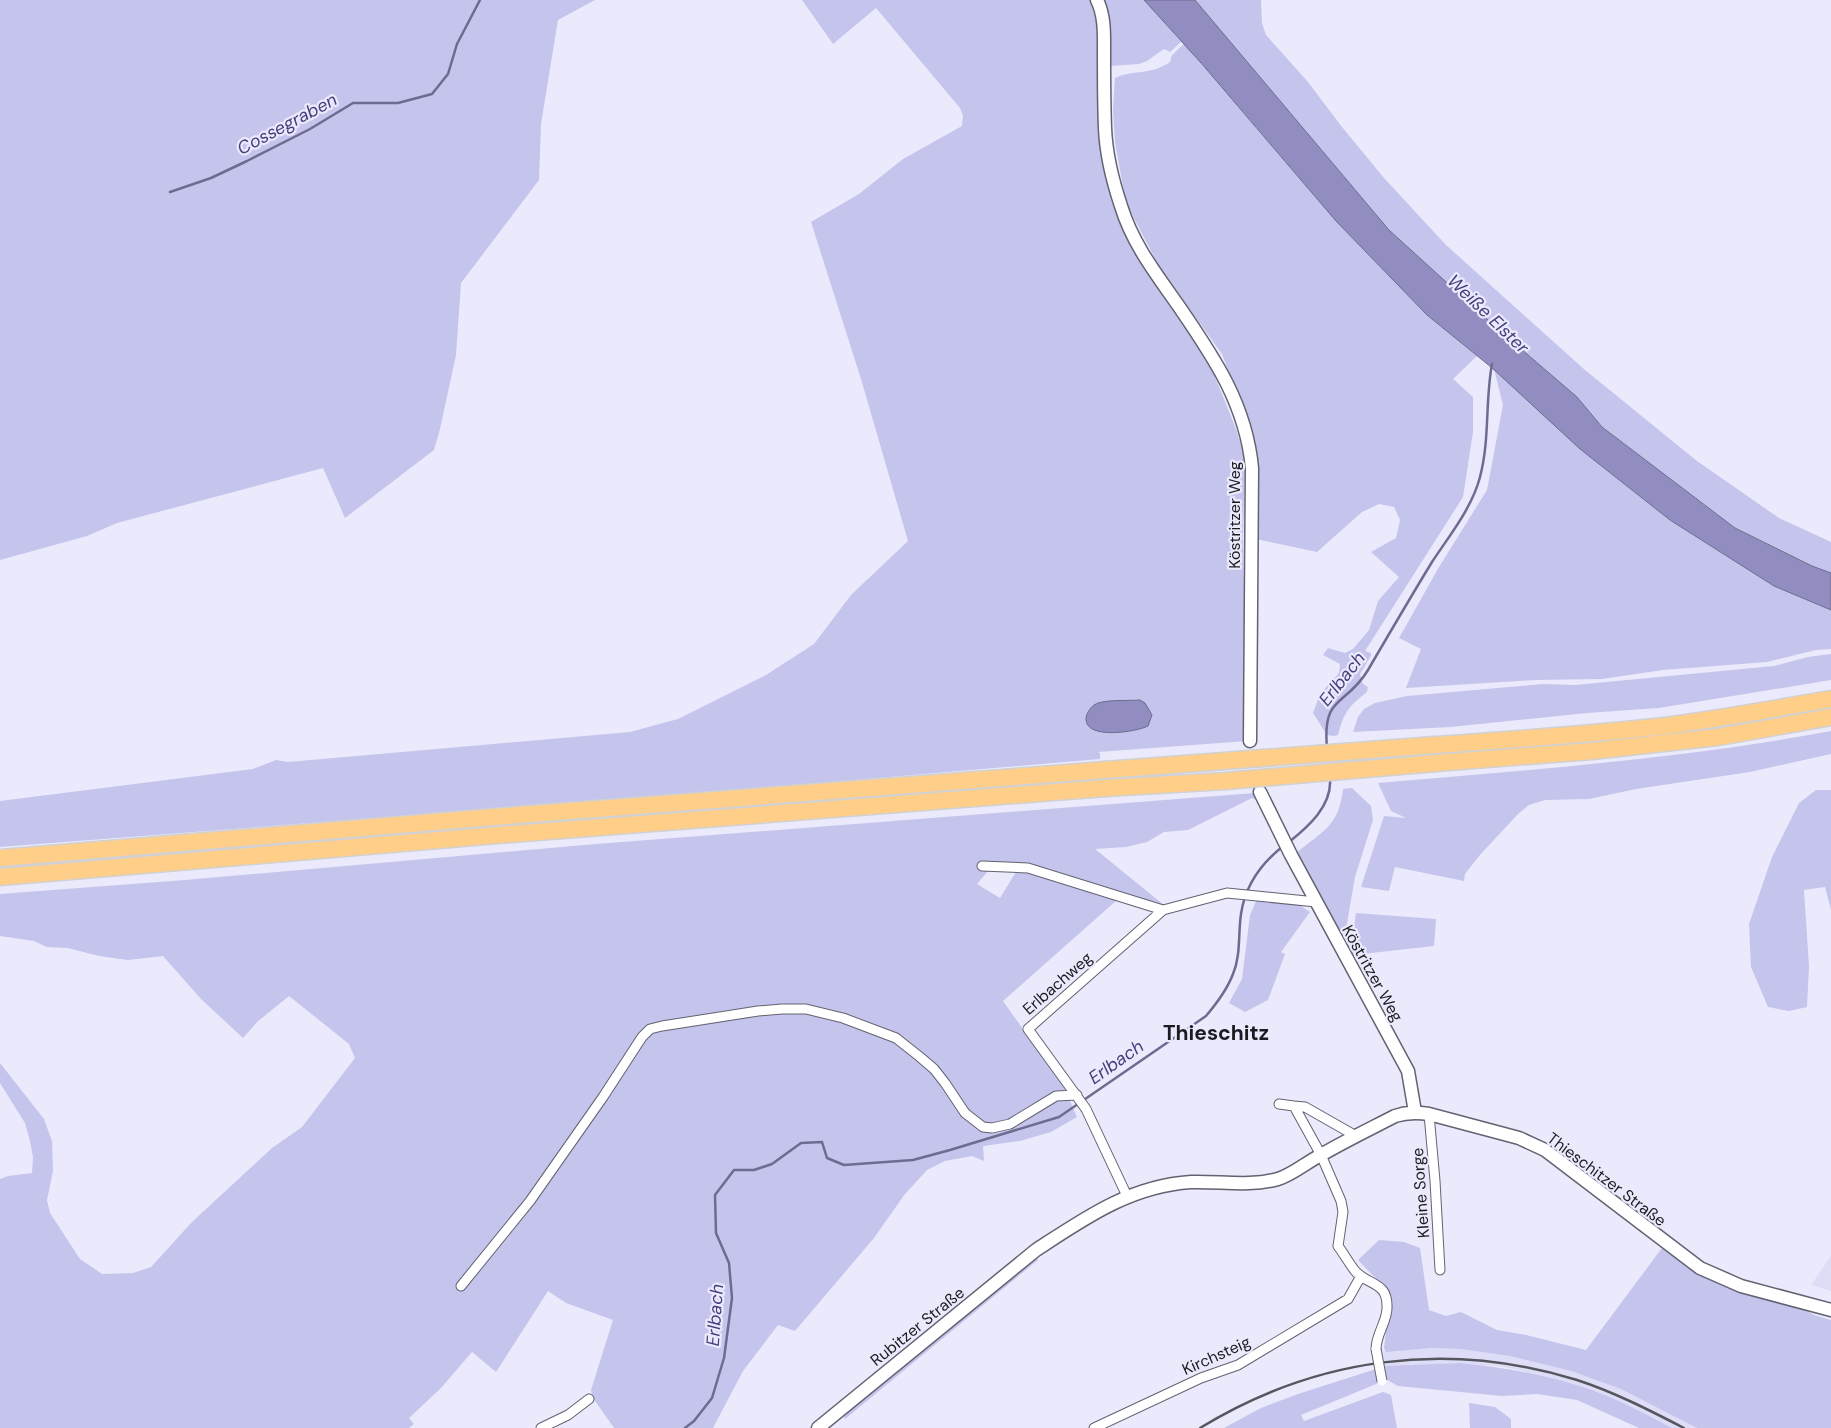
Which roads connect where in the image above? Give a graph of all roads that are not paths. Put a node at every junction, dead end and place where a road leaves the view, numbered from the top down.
1 (1097, 0) edge
2 (1831, 699) edge
3 (1831, 717) edge
4 (1250, 741) dead end
5 (1260, 792) dead end
6 (0, 858) edge
7 (982, 866) dead end
8 (0, 877) edge
9 (1316, 902) junction
10 (1163, 910) junction
11 (1078, 1098) junction
12 (1279, 1104) dead end
13 (1294, 1106) junction
14 (1415, 1112) junction
15 (1429, 1114) junction
16 (1356, 1136) junction
17 (1321, 1155) junction
18 (1127, 1196) junction
19 (1036, 1250) joint
20 (1440, 1270) dead end
21 (1361, 1276) junction
22 (461, 1286) dead end
23 (1831, 1310) edge
24 (1382, 1381) dead end
25 (589, 1400) dead end
26 (541, 1428) edge
27 (818, 1428) edge
28 (1094, 1428) edge

1 - 4 main road, Köstritzer Weg
2 - 6 highway, bridge
3 - 8 highway, bridge
5 - 9 main road, Köstritzer Weg
7 - 10 street
9 - 10 street
9 - 14 main road, Köstritzer Weg
10 - 11 street, Erlbachweg
11 - 18 street, Erlbachweg
11 - 22 street
12 - 13 street
13 - 16 street
13 - 17 street
14 - 15 main road, Thieschitzer Straße
14 - 16 main road, Thieschitzer Straße
15 - 20 street, Kleine Sorge
15 - 23 main road, Thieschitzer Straße
16 - 17 main road, Thieschitzer Straße
17 - 18 main road, Thieschitzer Straße
17 - 21 street
18 - 19 main road, Thieschitzer Straße
19 - 27 main road, Rubitzer Straße
21 - 24 street, bridge
21 - 28 street, Kirchsteig
25 - 26 street

